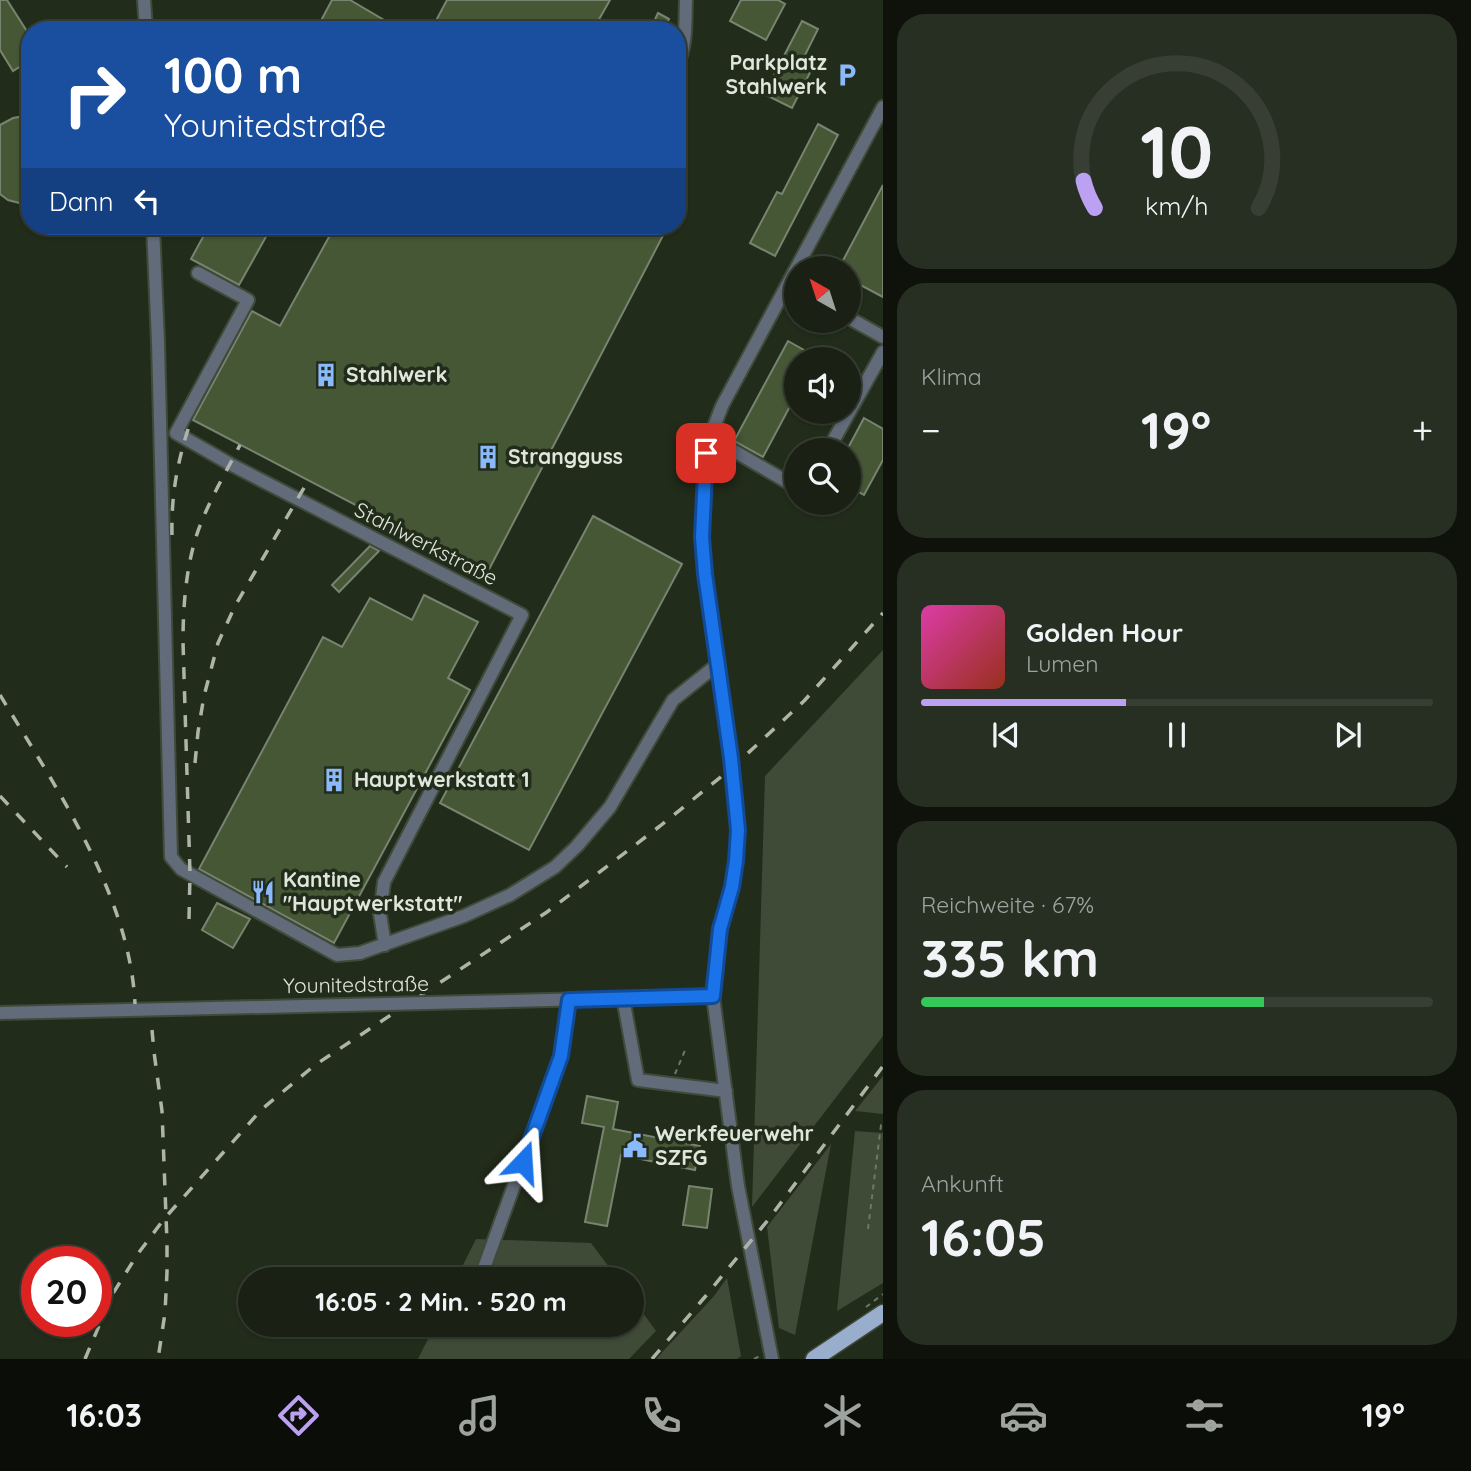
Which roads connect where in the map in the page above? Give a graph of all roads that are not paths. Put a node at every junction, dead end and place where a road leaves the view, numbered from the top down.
1 (144, 0) edge
2 (686, 0) edge
3 (145, 21) edge
4 (685, 21) edge
5 (883, 107) edge
6 (153, 235) edge
7 (808, 256) edge
8 (198, 273) dead end
9 (784, 301) edge
10 (861, 325) edge
11 (883, 337) edge
12 (883, 352) edge
13 (710, 437) junction
14 (835, 438) edge
15 (784, 480) edge
16 (718, 664) junction
17 (384, 945) junction
18 (713, 996) junction
19 (623, 998) junction
20 (569, 1000) junction
21 (0, 1013) edge
22 (726, 1091) junction
23 (484, 1267) edge
24 (883, 1312) edge
25 (772, 1359) edge
26 (814, 1359) edge

1 - 3 lane
2 - 4 lane
5 - 7 lane
6 - 17 lane
8 - 17 lane, Stahlwerkstraße
9 - 13 lane
10 - 11 lane
12 - 14 lane
13 - 15 lane
13 - 16 lane
16 - 17 lane
16 - 18 lane
18 - 19 lane, Younitedstraße
18 - 22 lane
19 - 20 lane, Younitedstraße
19 - 22 lane
20 - 21 lane, Younitedstraße, bridge
20 - 23 lane
22 - 25 lane
24 - 26 main road

